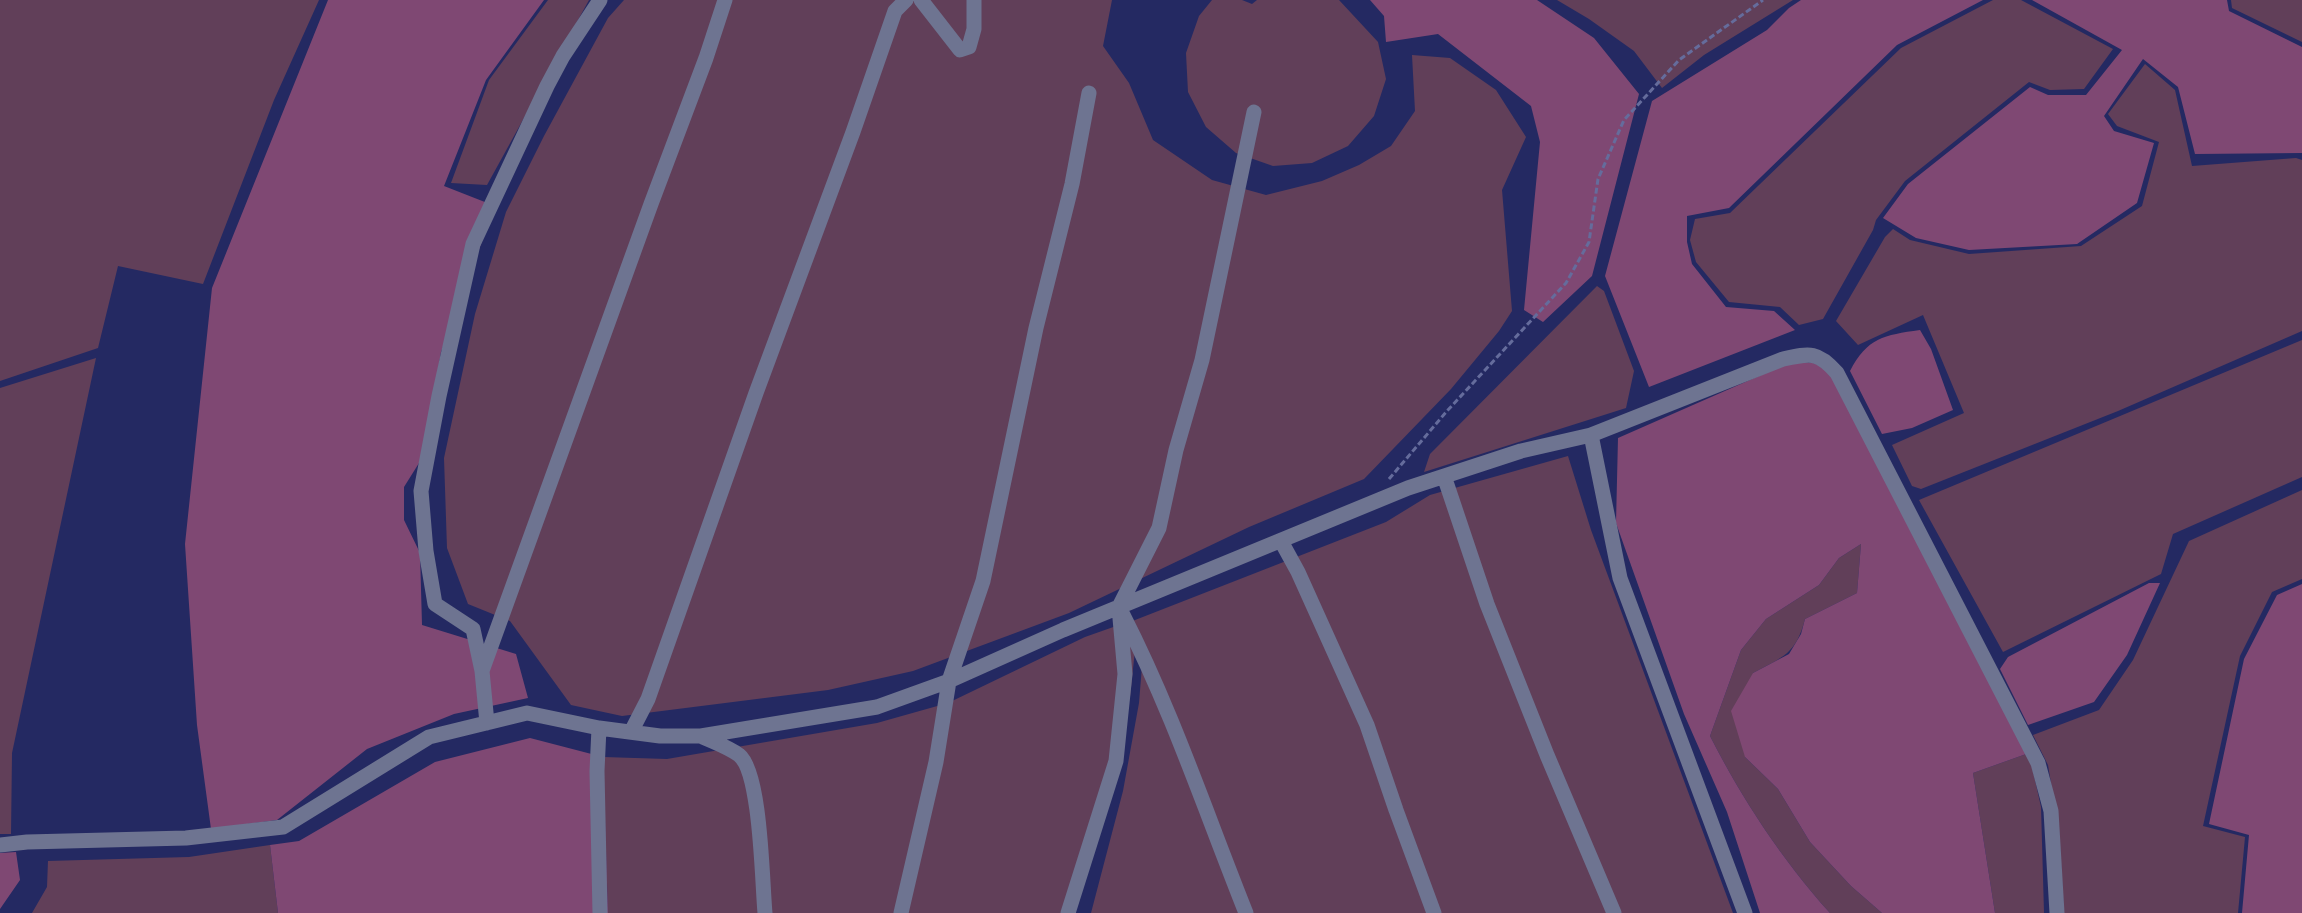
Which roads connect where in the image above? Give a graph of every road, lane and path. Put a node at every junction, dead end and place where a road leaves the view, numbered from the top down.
1 (600, 0) edge
2 (725, 0) edge
3 (906, 0) edge
4 (921, 0) edge
5 (974, 0) edge
6 (1763, 0) edge
7 (1089, 93) dead end
8 (1254, 112) dead end
9 (1591, 435) junction
10 (1444, 476) junction
11 (1388, 480) dead end
12 (1281, 541) junction
13 (1119, 607) junction
14 (483, 670) junction
15 (950, 681) junction
16 (487, 723) junction
17 (599, 728) junction
18 (631, 732) junction
19 (702, 736) junction
20 (0, 845) edge
21 (1071, 910) edge
22 (600, 913) edge
23 (765, 913) edge
24 (901, 913) edge
25 (1246, 913) edge
26 (1434, 913) edge
27 (1614, 913) edge
28 (1745, 913) edge
29 (2057, 913) edge

1 - 14 street
2 - 14 street
3 - 18 street
4 - 5 street
6 - 11 path
7 - 15 street
8 - 13 street
9 - 10 street
9 - 28 street
9 - 29 street
10 - 12 street
10 - 27 street
12 - 13 street
12 - 26 street
13 - 15 street
13 - 21 street
13 - 25 street
14 - 16 street
15 - 19 street
15 - 24 street
16 - 17 street
16 - 20 street
17 - 18 street
17 - 22 street
18 - 19 street
19 - 23 street

